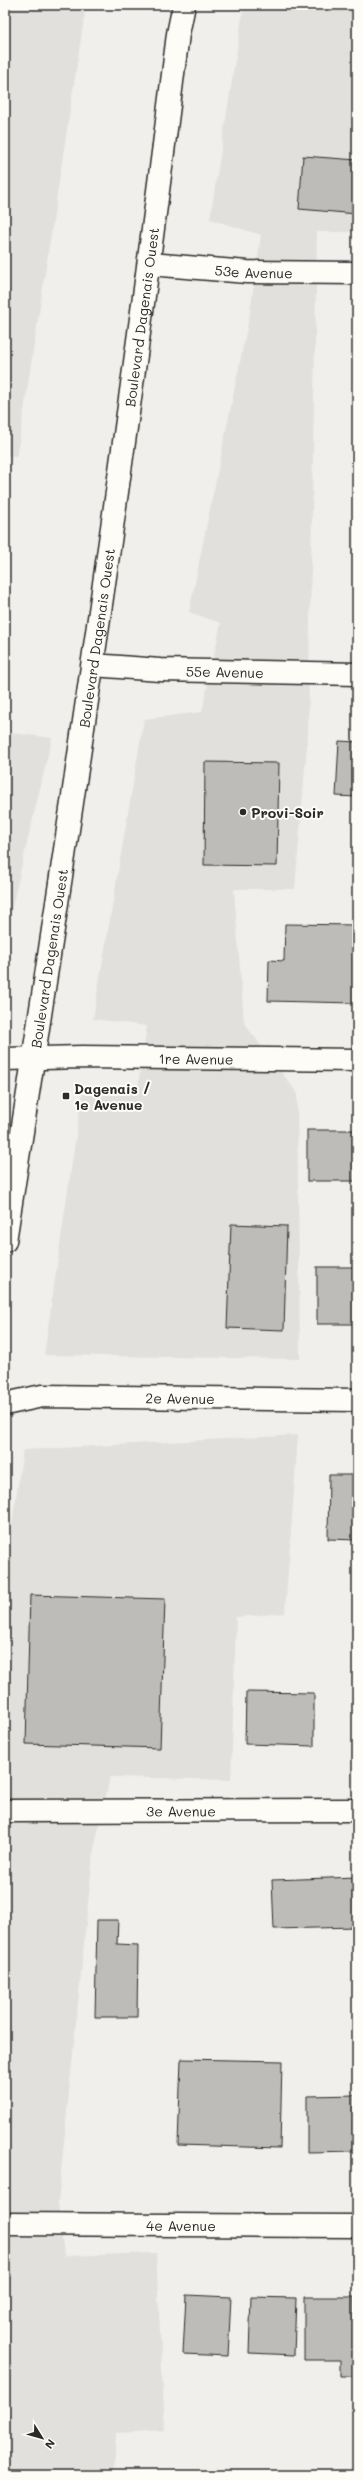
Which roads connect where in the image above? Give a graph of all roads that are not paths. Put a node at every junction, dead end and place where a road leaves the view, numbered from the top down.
1 (178, 5) edge
2 (184, 5) edge
3 (178, 34) junction
4 (150, 264) junction
5 (357, 273) edge
6 (93, 665) junction
7 (357, 674) edge
8 (5, 1059) edge
9 (34, 1059) junction
10 (357, 1060) edge
11 (5, 1241) edge
12 (357, 1400) edge
13 (5, 1404) edge
14 (357, 1810) edge
15 (5, 1811) edge
16 (5, 2224) edge
17 (357, 2226) edge

1 - 3 street, Boulevard Dagenais Ouest
2 - 3 street, Boulevard Dagenais Ouest
3 - 4 street, Boulevard Dagenais Ouest
4 - 5 street, 53e Avenue
4 - 6 street, Boulevard Dagenais Ouest
6 - 7 street, 55e Avenue
6 - 9 street, Boulevard Dagenais Ouest
8 - 9 street, 1re Avenue
9 - 10 street, 1re Avenue
9 - 11 street, Boulevard Dagenais Ouest
12 - 13 street, 2e Avenue
14 - 15 street, 3e Avenue
16 - 17 street, 4e Avenue

